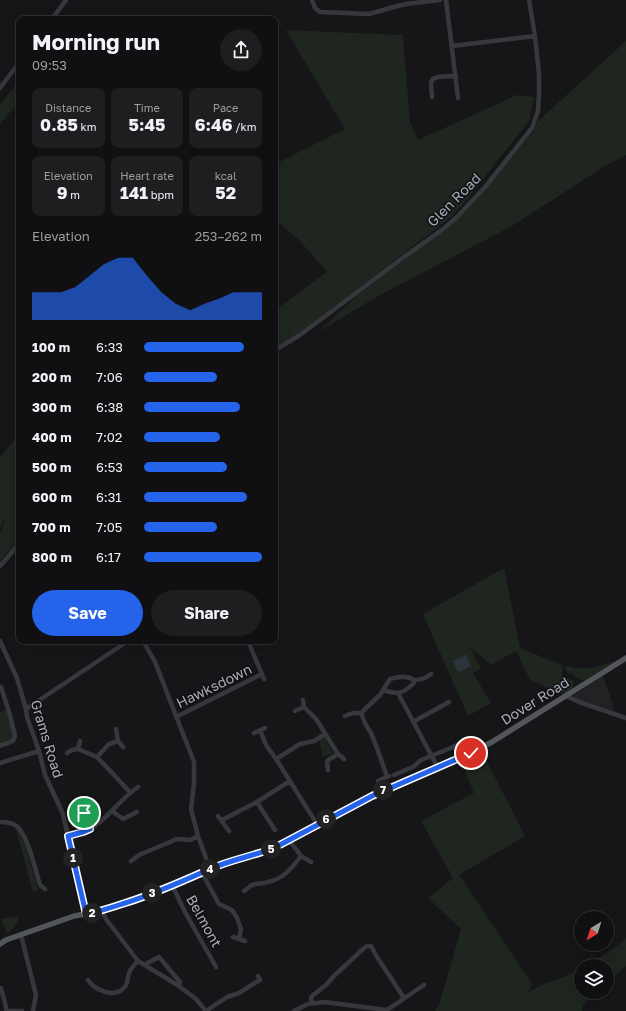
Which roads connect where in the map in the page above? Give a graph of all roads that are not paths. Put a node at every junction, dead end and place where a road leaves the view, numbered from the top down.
1 (66, 0) edge
2 (312, 0) edge
3 (440, 0) edge
4 (446, 0) edge
5 (528, 0) edge
6 (422, 1) edge
7 (54, 16) edge
8 (535, 36) junction
9 (452, 46) junction
10 (16, 67) edge
11 (456, 76) junction
12 (0, 88) edge
13 (432, 97) dead end
14 (458, 98) dead end
15 (278, 348) edge
16 (16, 547) edge
17 (0, 566) edge
18 (0, 641) edge
19 (124, 644) edge
20 (145, 644) edge
21 (249, 644) edge
22 (626, 658) edge
23 (431, 674) dead end
24 (414, 680) junction
25 (1, 687) edge
26 (383, 690) junction
27 (398, 693) junction
28 (566, 696) junction
29 (303, 700) dead end
30 (449, 702) dead end
31 (304, 707) junction
32 (26, 709) junction
33 (295, 710) dead end
34 (362, 713) junction
35 (345, 716) dead end
36 (176, 717) junction
37 (626, 718) edge
38 (413, 722) junction
39 (265, 728) dead end
40 (116, 729) dead end
41 (260, 730) junction
42 (254, 732) dead end
43 (325, 734) junction
44 (469, 738) dead end
45 (80, 741) dead end
46 (118, 741) junction
47 (0, 746) edge
48 (123, 748) dead end
49 (78, 749) junction
50 (39, 751) junction
51 (67, 753) dead end
52 (338, 754) junction
53 (432, 756) junction
54 (97, 757) junction
55 (276, 759) junction
56 (344, 759) dead end
57 (0, 763) edge
58 (438, 768) junction
59 (328, 770) dead end
60 (390, 776) junction
61 (290, 781) junction
62 (378, 781) dead end
63 (138, 787) dead end
64 (130, 792) junction
65 (256, 802) junction
66 (112, 811) junction
67 (138, 812) dead end
68 (84, 813) dead end
69 (123, 819) junction
70 (0, 822) edge
71 (317, 824) junction
72 (122, 825) dead end
73 (90, 829) junction
74 (276, 830) dead end
75 (230, 831) dead end
76 (68, 836) junction
77 (198, 836) junction
78 (289, 840) junction
79 (301, 856) junction
80 (131, 861) dead end
81 (311, 862) dead end
82 (210, 869) junction
83 (202, 873) junction
84 (172, 885) junction
85 (44, 889) dead end
86 (244, 890) dead end
87 (219, 904) junction
88 (214, 907) dead end
89 (102, 911) junction
90 (86, 914) junction
91 (21, 935) junction
92 (234, 937) dead end
93 (239, 939) junction
94 (245, 941) dead end
95 (0, 944) edge
96 (138, 961) junction
97 (144, 965) junction
98 (216, 966) dead end
99 (258, 976) dead end
100 (88, 980) dead end
101 (424, 985) dead end
102 (179, 986) junction
103 (1, 988) edge
104 (404, 998) junction
105 (312, 1003) junction
106 (6, 1011) edge
107 (22, 1011) edge
108 (33, 1011) edge
109 (206, 1011) edge
110 (294, 1011) edge

1 - 7 street
2 - 6 street
3 - 6 street
4 - 9 street
5 - 8 street, Glen Road
8 - 9 street
8 - 15 street, Glen Road
9 - 11 street
10 - 12 street
11 - 13 street
11 - 14 street
16 - 17 street
18 - 32 street, Grams Road
19 - 32 street
20 - 36 street, Hawksdown
21 - 36 street, Hawksdown
22 - 28 main road, Dover Road
23 - 24 street
24 - 26 street
24 - 27 street
25 - 47 street
26 - 27 street
26 - 34 street
27 - 38 street
28 - 37 street
28 - 58 main road, Dover Road
29 - 31 street
30 - 38 street
31 - 33 street
31 - 43 street
32 - 50 street, Grams Road
34 - 35 street
34 - 60 street
36 - 77 street, Hawksdown
38 - 53 street
39 - 41 street
40 - 46 street
41 - 42 street
41 - 55 street
43 - 52 street
43 - 55 street
44 - 53 street
45 - 49 street
46 - 48 street
46 - 54 street
49 - 51 street
49 - 54 street
50 - 57 street
50 - 76 street, Grams Road
52 - 56 street
52 - 59 street
53 - 58 street
53 - 60 street
54 - 64 street
55 - 61 street
58 - 71 main road, Dover Road
60 - 62 street
61 - 65 street
61 - 71 street
63 - 64 street
64 - 66 street
65 - 74 street
65 - 75 street
66 - 69 street
66 - 73 street
67 - 69 street
68 - 73 street
69 - 72 street
70 - 85 street
71 - 78 main road, Dover Road
73 - 76 street
76 - 90 street, Grams Road
77 - 80 street
77 - 82 street, Hawksdown
78 - 79 street
78 - 82 main road, Dover Road
79 - 81 street
79 - 86 street
82 - 83 main road, Dover Road
83 - 84 main road, Dover Road
83 - 87 street
84 - 89 main road, Dover Road
84 - 98 street, Belmont
87 - 88 street
87 - 93 street
89 - 90 main road, Dover Road
89 - 96 street
90 - 91 main road, Dover Road
91 - 95 main road, Dover Road
91 - 108 street
92 - 93 street
93 - 94 street
96 - 97 street
96 - 100 street
97 - 102 street
97 - 102 street
99 - 109 street
101 - 104 street
102 - 109 street
103 - 106 street
104 - 105 street
104 - 105 street
105 - 110 street
106 - 107 street

